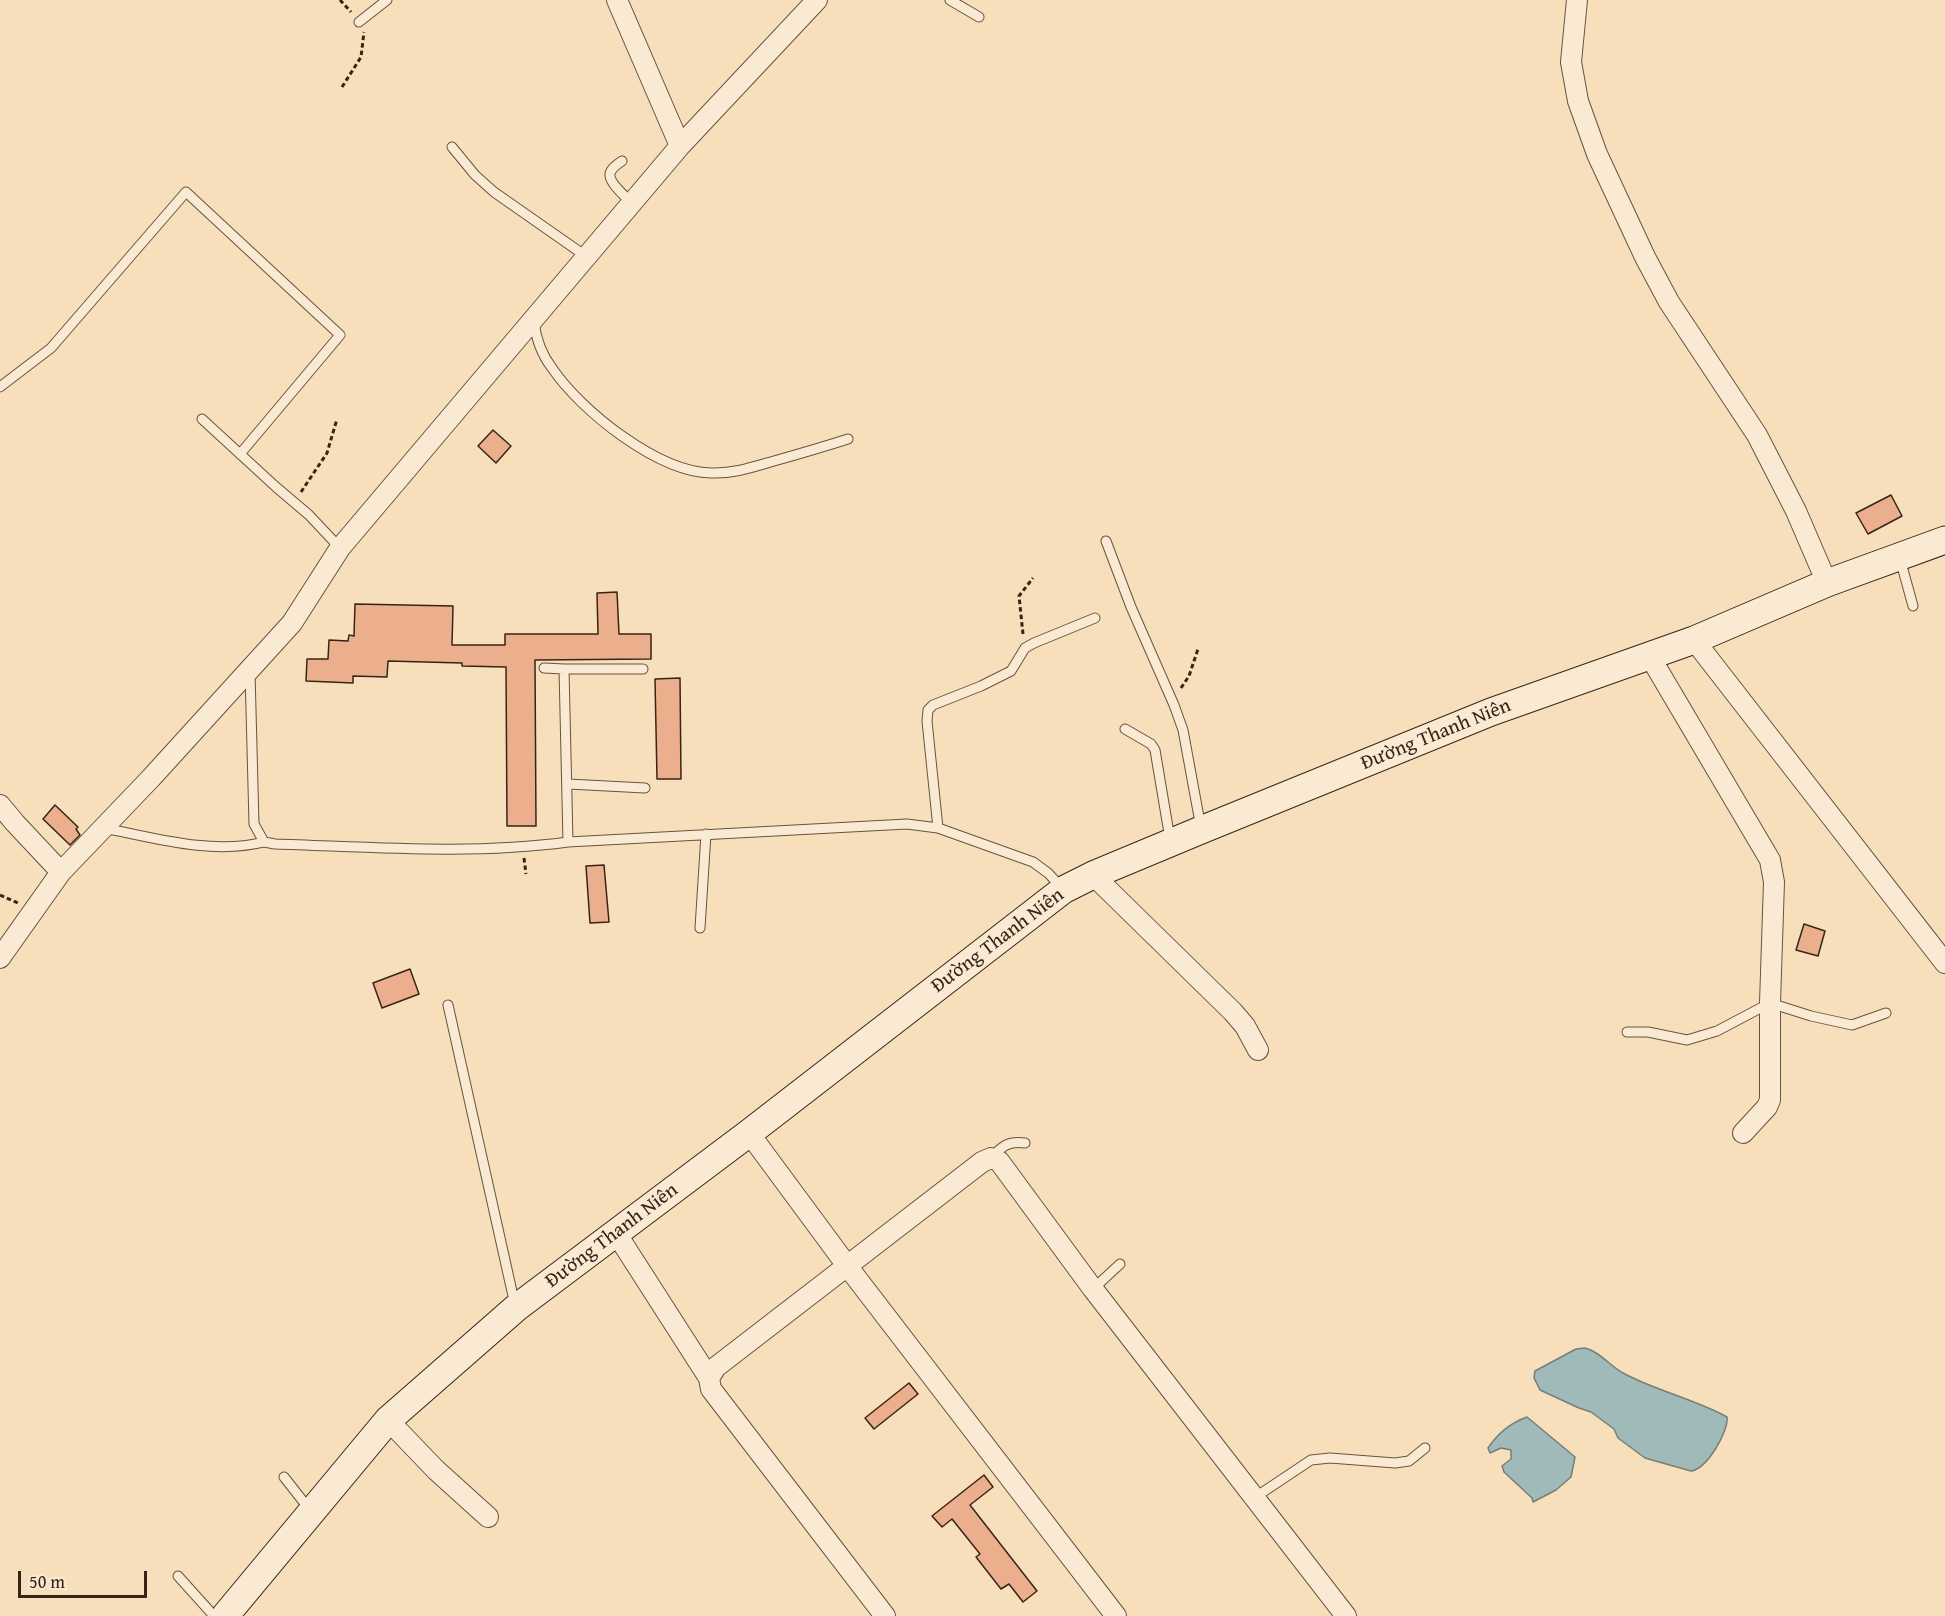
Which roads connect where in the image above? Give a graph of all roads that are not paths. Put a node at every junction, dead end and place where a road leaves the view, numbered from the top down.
1 (387, 0) edge
2 (617, 0) edge
3 (817, 0) edge
4 (950, 0) edge
5 (1576, 0) edge
6 (979, 16) dead end
7 (359, 22) road end
8 (680, 146) junction
9 (452, 147) dead end
10 (622, 160) dead end
11 (632, 203) junction
12 (587, 256) junction
13 (533, 320) junction
14 (0, 387) edge
15 (202, 419) dead end
16 (848, 439) dead end
17 (240, 454) junction
18 (1945, 540) edge
19 (1106, 541) dead end
20 (340, 548) junction
21 (1899, 557) junction
22 (1827, 583) junction
23 (1913, 606) dead end
24 (1095, 618) dead end
25 (1694, 640) junction
26 (1649, 655) junction
27 (544, 668) dead end
28 (250, 669) junction
29 (564, 669) junction
30 (643, 669) dead end
31 (1125, 729) dead end
32 (568, 784) junction
33 (645, 788) dead end
34 (0, 805) edge
35 (104, 828) junction
36 (938, 828) junction
37 (1201, 830) junction
38 (706, 834) junction
39 (264, 842) junction
40 (568, 842) junction
41 (1171, 843) junction
42 (62, 872) junction
43 (1093, 875) junction
44 (1064, 890) junction
45 (700, 928) dead end
46 (0, 958) edge
47 (1945, 963) edge
48 (1770, 1003) junction
49 (448, 1005) dead end
50 (1886, 1013) dead end
51 (1626, 1032) dead end
52 (1258, 1050) dead end
53 (749, 1133) junction
54 (1743, 1133) dead end
55 (1025, 1143) dead end
56 (991, 1158) junction
57 (616, 1233) junction
58 (1120, 1264) dead end
59 (848, 1267) junction
60 (1093, 1290) junction
61 (516, 1308) junction
62 (709, 1378) junction
63 (388, 1420) junction
64 (1425, 1448) dead end
65 (284, 1477) dead end
66 (1254, 1498) junction
67 (311, 1512) junction
68 (489, 1517) dead end
69 (178, 1576) dead end
70 (214, 1616) edge
71 (225, 1616) edge
72 (885, 1616) edge
73 (1116, 1616) edge
74 (1346, 1616) edge

1 - 7 lane
2 - 8 street
3 - 8 street
4 - 6 lane
5 - 22 street
8 - 11 street
9 - 12 lane
10 - 11 lane
11 - 12 street
12 - 13 street
13 - 16 lane
13 - 20 street
14 - 17 lane
15 - 17 lane
17 - 20 lane
18 - 21 main road, Đường Thanh Niên
19 - 37 lane
20 - 28 street
21 - 22 main road, Đường Thanh Niên
21 - 23 lane
22 - 25 main road, Đường Thanh Niên
24 - 36 lane
25 - 26 main road, Đường Thanh Niên
25 - 47 street
26 - 37 main road, Đường Thanh Niên
26 - 48 street
27 - 29 lane
28 - 35 street
28 - 39 lane
29 - 30 lane
29 - 32 lane
31 - 41 lane
32 - 33 lane
32 - 40 lane
34 - 42 street
35 - 39 lane
35 - 42 street
36 - 38 lane
36 - 44 lane
37 - 41 main road, Đường Thanh Niên
38 - 40 lane
38 - 45 lane
39 - 40 lane
41 - 43 main road, Đường Thanh Niên
42 - 46 street
43 - 44 main road, Đường Thanh Niên
43 - 52 street
44 - 53 main road, Đường Thanh Niên
48 - 50 lane
48 - 51 lane
48 - 54 street
49 - 61 lane
53 - 57 main road, Đường Thanh Niên
53 - 59 street
55 - 56 lane
56 - 59 street
56 - 60 street
57 - 61 main road, Đường Thanh Niên
57 - 62 street
58 - 60 lane
59 - 62 street
59 - 73 street
60 - 66 street
61 - 63 main road, Đường Thanh Niên
62 - 72 street
63 - 67 main road, Đường Thanh Niên
63 - 68 street
64 - 66 lane
65 - 67 lane
66 - 74 street
67 - 71 main road, Đường Thanh Niên
69 - 70 lane

